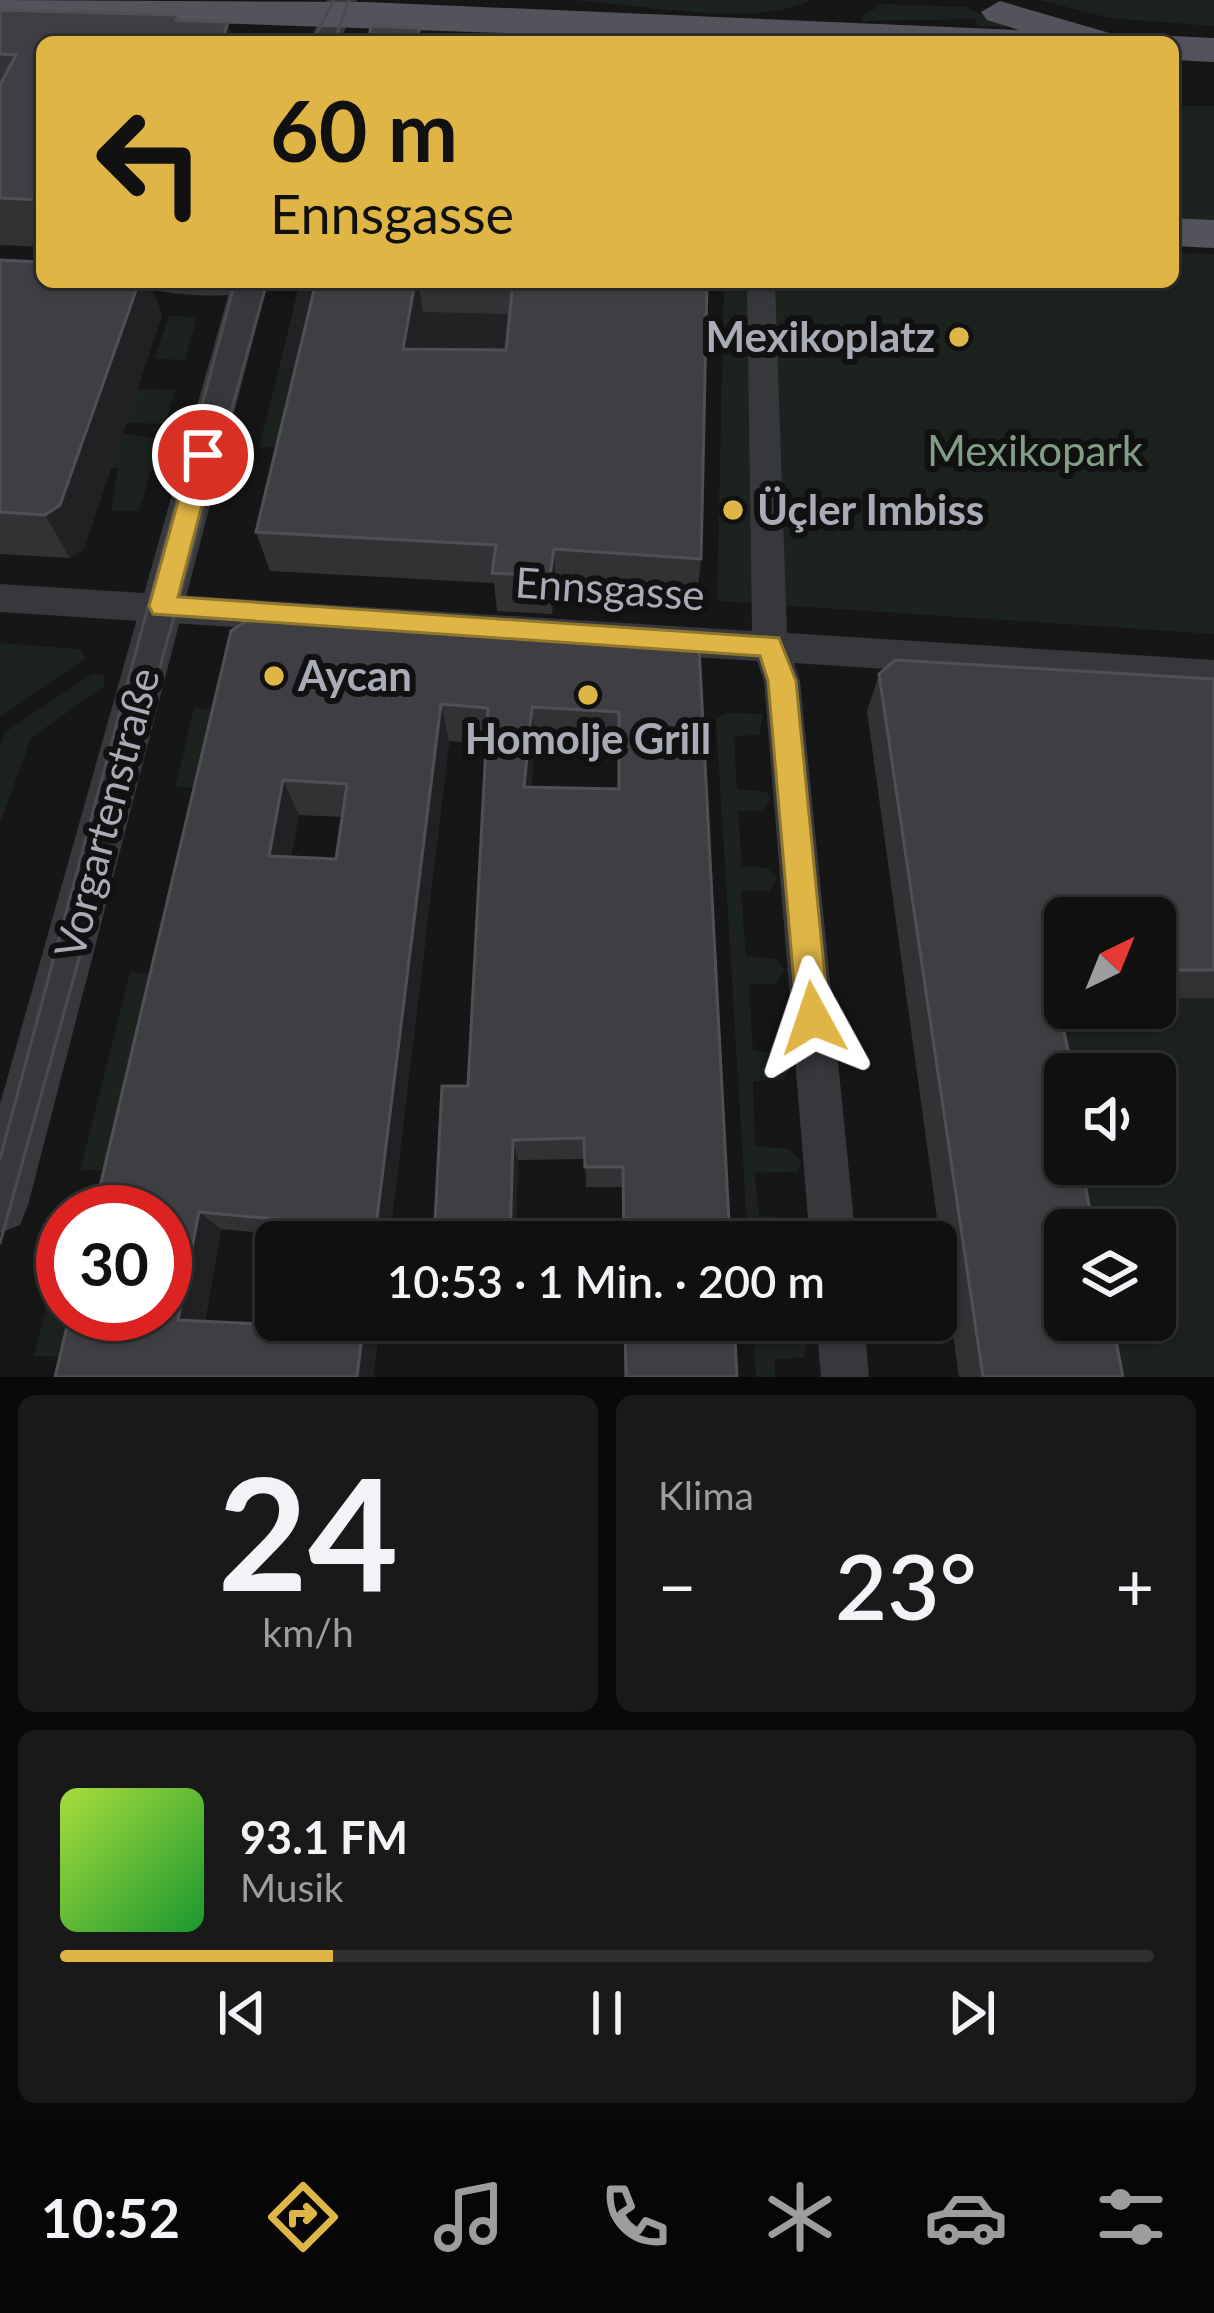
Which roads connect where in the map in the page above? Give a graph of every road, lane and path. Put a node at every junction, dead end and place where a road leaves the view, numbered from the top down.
1 (862, 0) edge
2 (975, 0) edge
3 (0, 5) edge
4 (333, 28) edge
5 (0, 30) edge
6 (767, 30) junction
7 (1042, 35) edge
8 (1179, 48) edge
9 (1214, 50) edge
10 (1179, 78) edge
11 (1214, 79) edge
12 (1179, 232) edge
13 (1214, 233) edge
14 (248, 288) edge
15 (761, 288) edge
16 (0, 598) edge
17 (162, 606) junction
18 (770, 645) junction
19 (1214, 674) edge
20 (0, 1205) edge
21 (831, 1221) edge
22 (842, 1341) edge
23 (845, 1377) edge

1 - 6 main road
2 - 7 main road
3 - 4 main road
4 - 5 main road
4 - 6 main road
6 - 7 main road
8 - 9 main road
10 - 11 main road
12 - 13 main road
14 - 17 street, Vorgartenstraße
15 - 18 street
16 - 17 street, Ennsgasse
17 - 18 street, Ennsgasse
17 - 20 street, Vorgartenstraße
18 - 19 street, Ennsgasse
18 - 21 street
22 - 23 street

